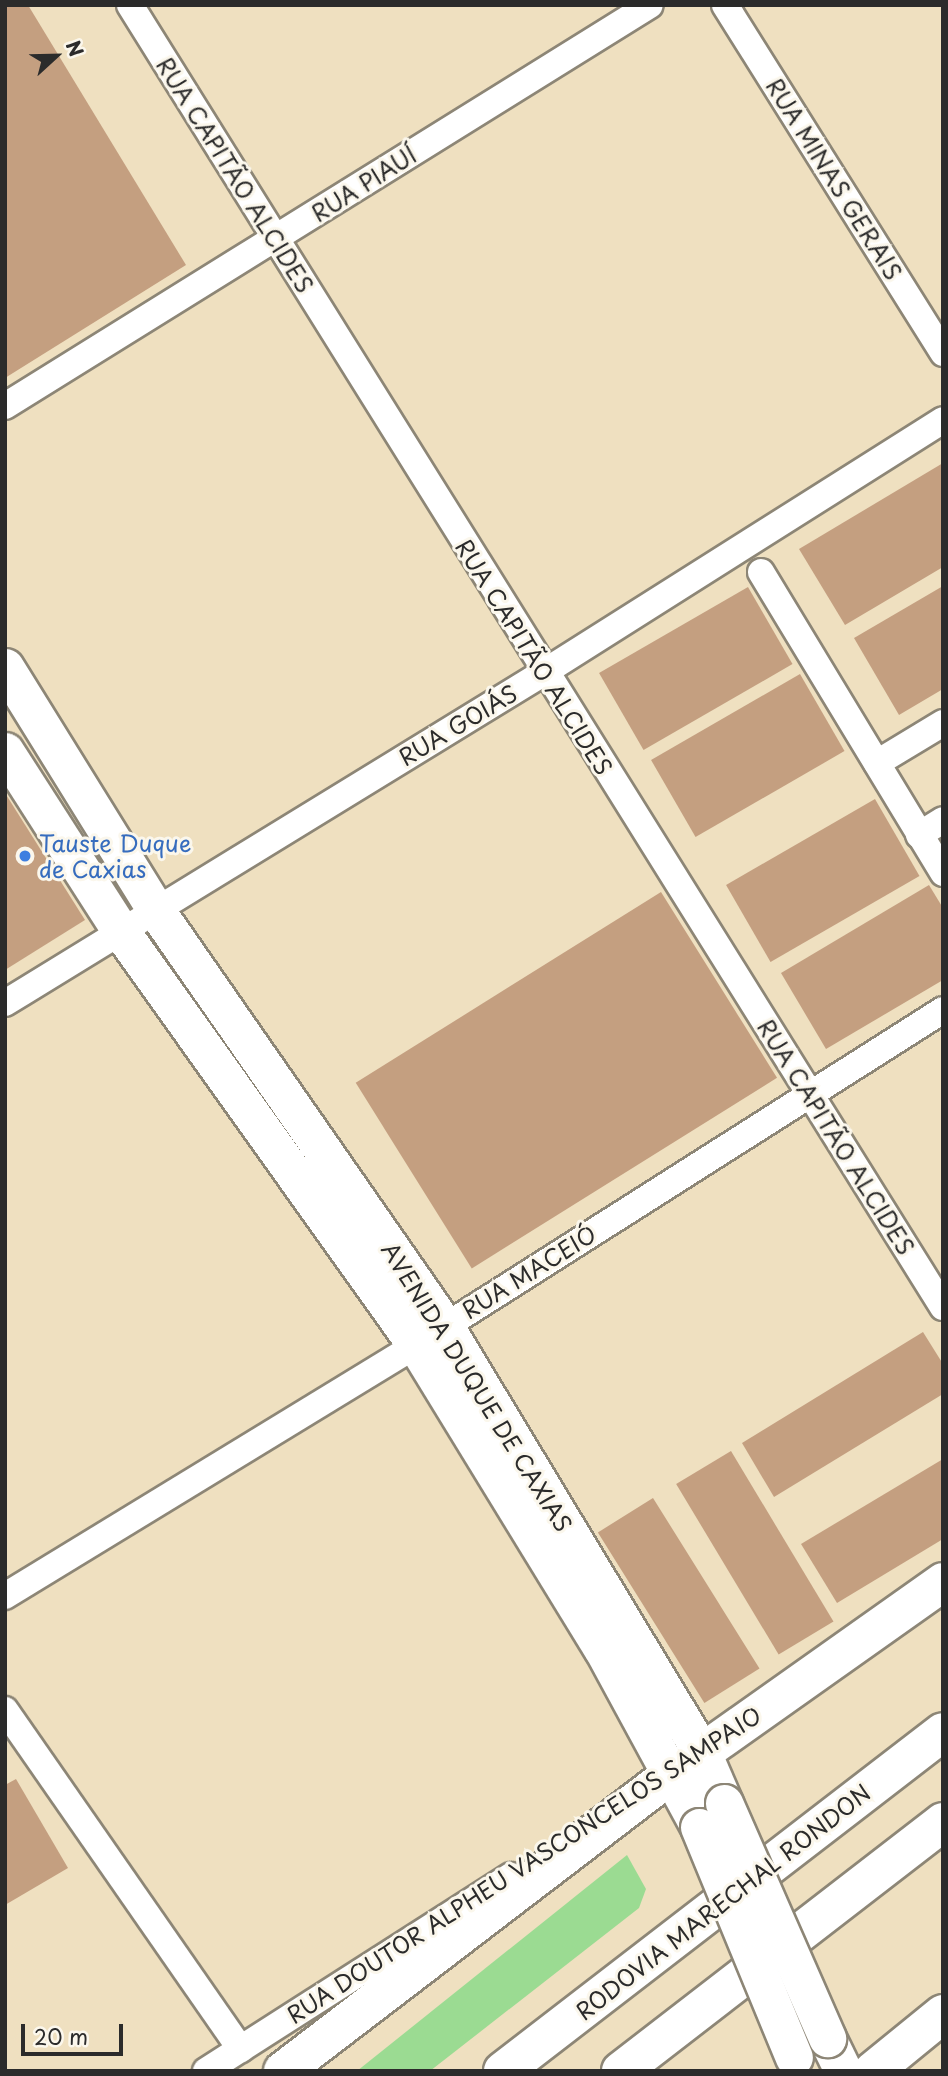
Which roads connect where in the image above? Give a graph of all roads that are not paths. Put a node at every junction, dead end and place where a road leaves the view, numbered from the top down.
1 (130, 5) edge
2 (650, 5) edge
3 (724, 5) edge
4 (275, 239) junction
5 (943, 353) edge
6 (5, 406) edge
7 (943, 420) edge
8 (761, 572) dead end
9 (5, 667) edge
10 (543, 673) junction
11 (943, 723) edge
12 (5, 751) edge
13 (877, 763) junction
14 (943, 820) edge
15 (919, 835) junction
16 (943, 873) edge
17 (155, 909) junction
18 (120, 930) junction
19 (5, 1003) edge
20 (943, 1010) edge
21 (809, 1094) junction
22 (943, 1307) edge
23 (430, 1335) junction
24 (943, 1582) edge
25 (5, 1596) edge
26 (5, 1710) edge
27 (943, 1732) edge
28 (687, 1763) junction
29 (712, 1815) junction
30 (943, 1822) edge
31 (943, 2014) edge
32 (241, 2049) junction
33 (797, 2064) edge
34 (206, 2071) edge
35 (283, 2071) edge
36 (503, 2071) edge
37 (621, 2071) edge
38 (843, 2071) edge
39 (873, 2071) edge

1 - 4 street, RUA CAPITÃO ALCIDES
2 - 4 street, RUA PIAUÍ
3 - 5 street, RUA MINAS GERAIS
4 - 6 street, RUA PIAUÍ
4 - 10 street, RUA CAPITÃO ALCIDES
7 - 10 street, RUA GOIÁS
8 - 13 street
9 - 17 main road, AVENIDA DUQUE DE CAXIAS
10 - 17 street, RUA GOIÁS
10 - 21 street, RUA CAPITÃO ALCIDES
11 - 13 street
12 - 18 main road, AVENIDA DUQUE DE CAXIAS
13 - 15 street
14 - 15 street
15 - 16 street
17 - 18 street, RUA GOIÁS
17 - 23 main road, AVENIDA DUQUE DE CAXIAS
18 - 19 street, RUA GOIÁS
18 - 23 main road, AVENIDA DUQUE DE CAXIAS
20 - 21 street, RUA MACEIÓ
21 - 22 street, RUA CAPITÃO ALCIDES
21 - 23 street, RUA MACEIÓ
23 - 25 street, RUA MACEIÓ
23 - 28 main road, AVENIDA DUQUE DE CAXIAS
24 - 28 highway, RUA DOUTOR ALPHEU VASCONCELOS SAMPAIO
26 - 32 street
27 - 36 highway, RODOVIA MARECHAL RONDON
28 - 29 main road, AVENIDA DUQUE DE CAXIAS
28 - 32 street, RUA DOUTOR ALPHEU VASCONCELOS SAMPAIO
28 - 35 highway
29 - 33 main road, AVENIDA DUQUE DE CAXIAS, bridge
29 - 38 main road, AVENIDA DUQUE DE CAXIAS, bridge
30 - 37 highway
31 - 39 highway
32 - 34 street, RUA DOUTOR ALPHEU VASCONCELOS SAMPAIO

